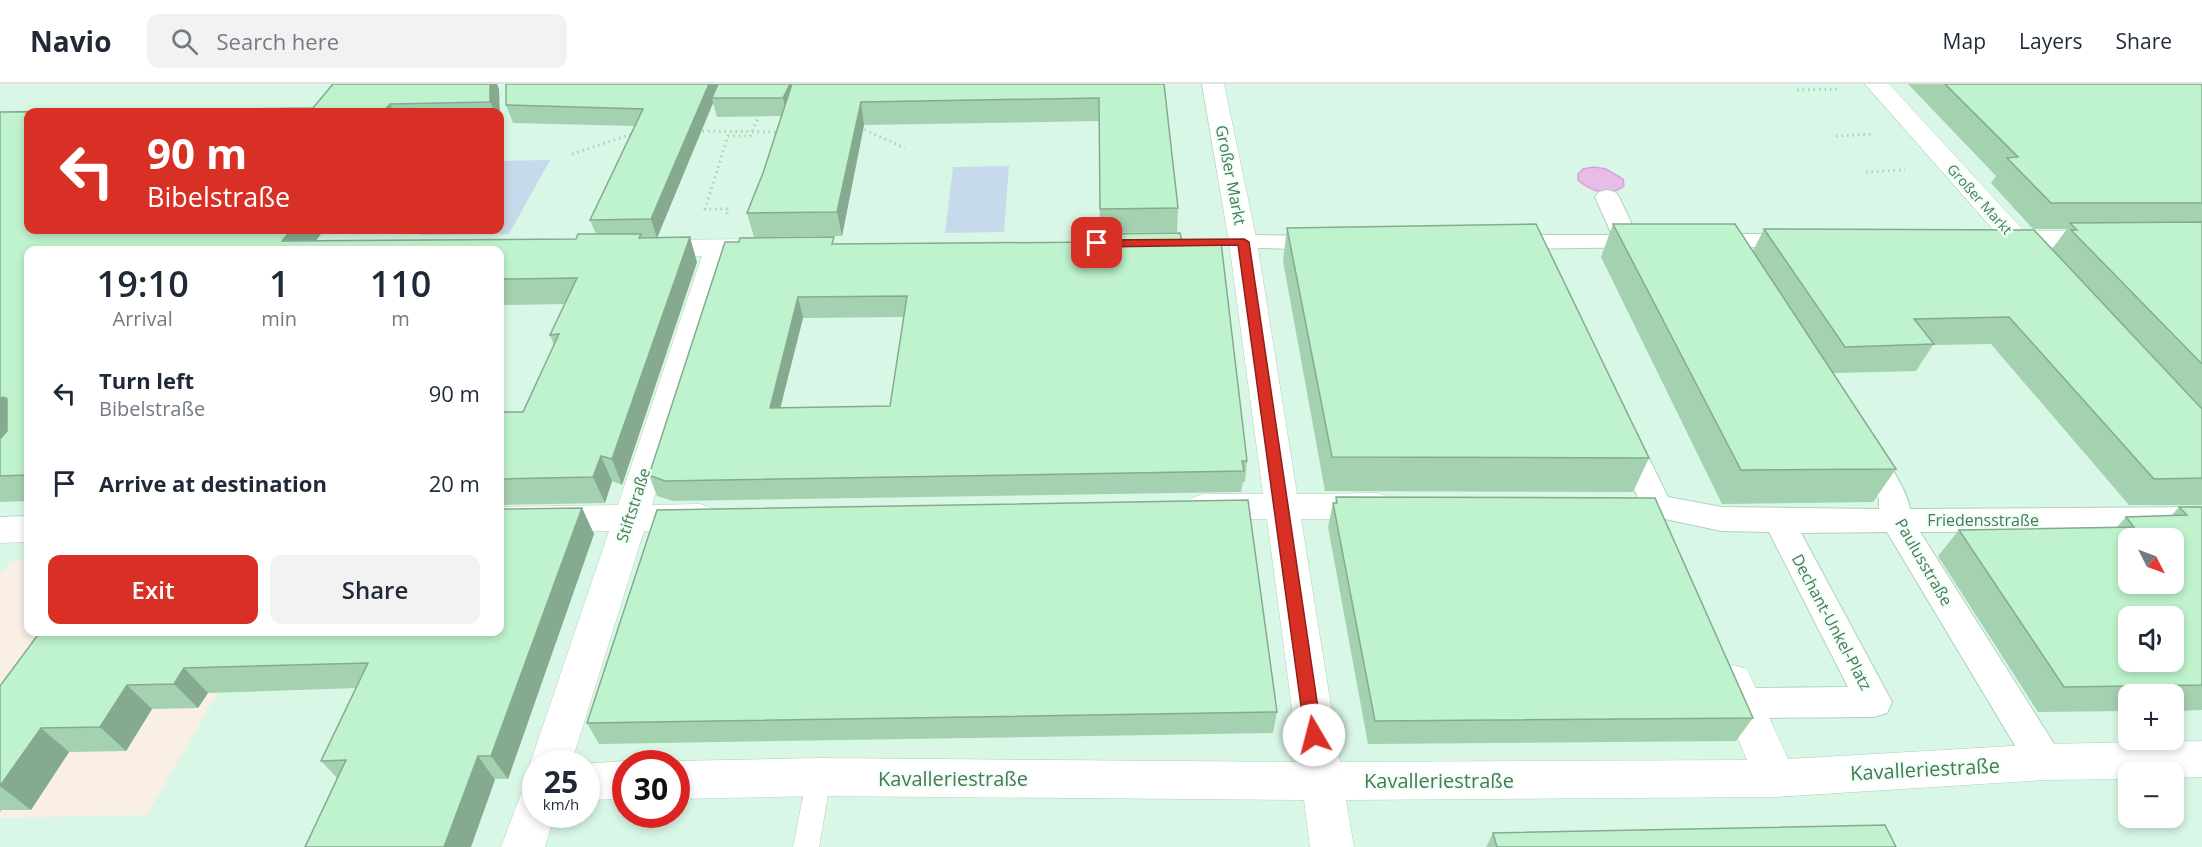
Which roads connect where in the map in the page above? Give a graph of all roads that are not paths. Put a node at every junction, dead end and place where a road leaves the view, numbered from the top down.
1 (1214, 84) edge
2 (1876, 84) edge
3 (1607, 197) dead end
4 (723, 233) junction
5 (1983, 239) edge
6 (2016, 239) junction
7 (2132, 239) edge
8 (1821, 240) edge
9 (1232, 242) junction
10 (1485, 242) edge
11 (1533, 242) junction
12 (1628, 242) junction
13 (1353, 243) edge
14 (788, 247) edge
15 (627, 248) edge
16 (1546, 268) edge
17 (2057, 283) edge
18 (1611, 410) edge
19 (1850, 430) edge
20 (1281, 506) junction
21 (1410, 506) edge
22 (1174, 508) edge
23 (736, 516) edge
24 (629, 518) junction
25 (2202, 519) edge
26 (504, 520) edge
27 (1896, 520) junction
28 (1779, 521) junction
29 (24, 529) edge
30 (0, 530) edge
31 (1719, 648) edge
32 (1742, 703) junction
33 (554, 750) edge
34 (2202, 759) edge
35 (2045, 762) junction
36 (819, 777) junction
37 (1776, 778) junction
38 (690, 780) edge
39 (1320, 781) junction
40 (530, 828) edge
41 (524, 847) edge
42 (806, 847) edge
43 (1332, 847) edge

1 - 9 street, Großer Markt
2 - 6 street, Großer Markt
3 - 12 street
4 - 14 street
4 - 15 street
4 - 24 street, Stiftstraße
5 - 6 street, Großer Markt
6 - 7 street
6 - 17 street
8 - 12 street
9 - 13 street, Großer Markt
9 - 20 street
10 - 11 street
11 - 12 street
11 - 16 street
18 - 28 street, Friedensstraße
19 - 27 street, Paulusstraße
20 - 21 street
20 - 22 street
20 - 39 street
23 - 24 street
24 - 26 street
24 - 33 street, Stiftstraße
25 - 27 street, Friedensstraße
27 - 28 street, Friedensstraße
27 - 35 street, Paulusstraße
28 - 32 street, Dechant-Unkel-Platz
29 - 30 street
31 - 32 street
32 - 37 street
34 - 35 street, Kavalleriestraße
35 - 37 street, Kavalleriestraße
36 - 38 street, Kavalleriestraße
36 - 39 street, Kavalleriestraße
36 - 42 lane
37 - 39 street, Kavalleriestraße
39 - 43 street
40 - 41 street

